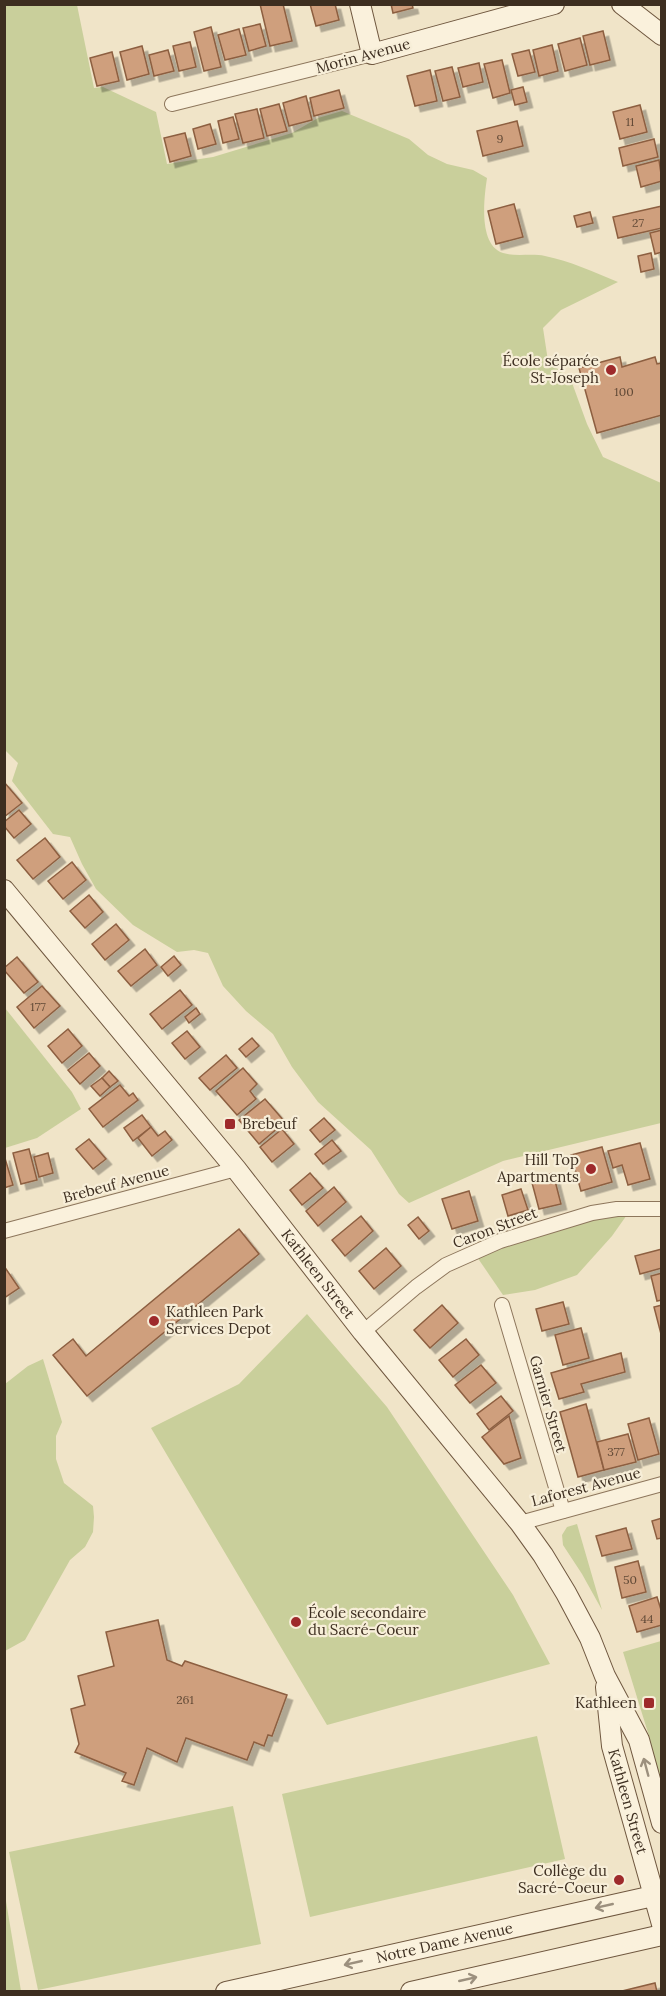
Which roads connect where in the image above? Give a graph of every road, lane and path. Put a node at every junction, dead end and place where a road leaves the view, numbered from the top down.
1 (360, 4) edge
2 (554, 4) edge
3 (622, 4) edge
4 (661, 36) edge
5 (372, 54) junction
6 (172, 105) dead end
7 (4, 890) edge
8 (236, 1169) junction
9 (662, 1209) edge
10 (4, 1231) edge
11 (502, 1305) dead end
12 (363, 1332) junction
13 (662, 1484) edge
14 (563, 1511) junction
15 (520, 1523) junction
16 (605, 1676) junction
17 (662, 1824) edge
18 (658, 1895) edge
19 (662, 1924) edge
20 (662, 1935) edge
21 (226, 1992) edge
22 (411, 1992) edge

1 - 5 street
2 - 5 street, Morin Avenue
3 - 4 street
5 - 6 street, Morin Avenue
7 - 8 street, Kathleen Street
8 - 10 street, Brebeuf Avenue
8 - 12 street, Kathleen Street
9 - 12 street, Caron Street
11 - 14 street, Garnier Street
12 - 15 street, Kathleen Street
13 - 14 street, Laforest Avenue
14 - 15 street, Laforest Avenue
15 - 16 street, Kathleen Street
17 -> 16 street, Kathleen Street
16 - 18 street, Kathleen Street
18 - 19 street, Kathleen Street
18 -> 21 street, Notre Dame Avenue
22 -> 20 street

